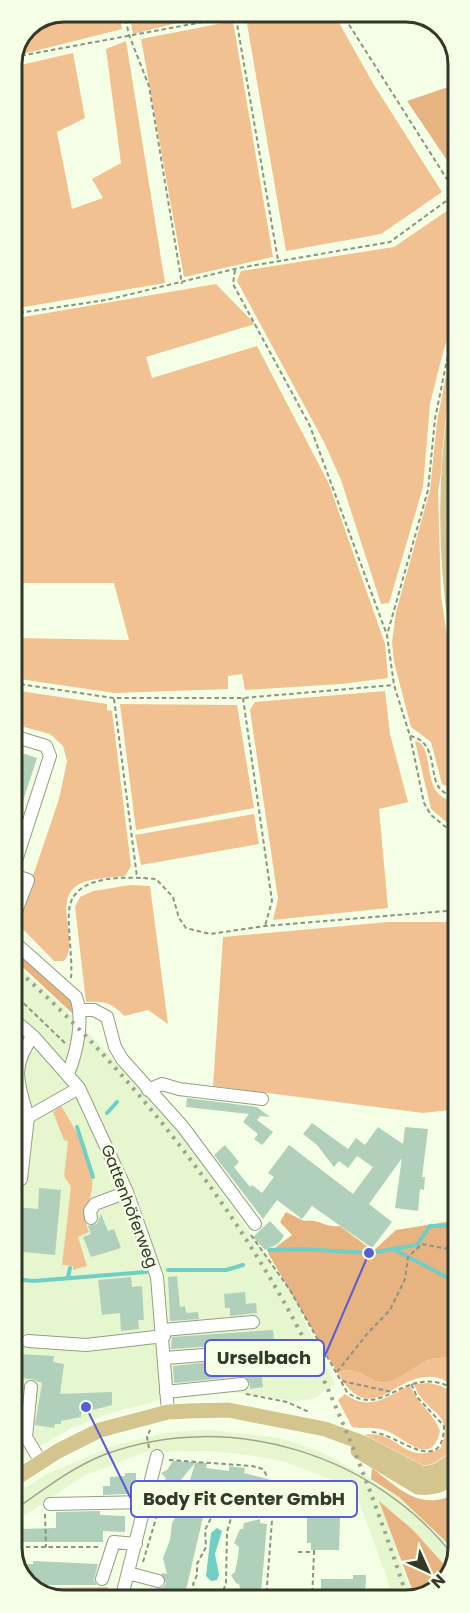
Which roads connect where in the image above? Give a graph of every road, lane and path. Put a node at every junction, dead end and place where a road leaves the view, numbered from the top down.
1 (126, 22) edge
2 (204, 22) edge
3 (237, 23) edge
4 (348, 23) edge
5 (129, 35) junction
6 (24, 55) edge
7 (448, 180) edge
8 (448, 200) edge
9 (278, 260) junction
10 (235, 270) junction
11 (183, 284) junction
12 (22, 313) edge
13 (448, 355) edge
14 (448, 490) edge
15 (448, 535) edge
16 (387, 635) junction
17 (22, 684) edge
18 (394, 686) junction
19 (114, 698) junction
20 (243, 698) junction
21 (410, 736) junction
22 (22, 738) edge
23 (448, 794) edge
24 (448, 828) edge
25 (22, 842) edge
26 (137, 877) junction
27 (22, 878) edge
28 (22, 896) edge
29 (448, 911) edge
30 (265, 926) junction
31 (22, 949) edge
32 (70, 990) junction
33 (22, 1002) edge
34 (81, 1010) junction
35 (22, 1027) edge
36 (33, 1036) junction
37 (22, 1051) edge
38 (75, 1052) junction
39 (68, 1074) junction
40 (79, 1088) junction
41 (148, 1090) junction
42 (22, 1097) edge
43 (262, 1099) dead end
44 (28, 1116) junction
45 (22, 1170) edge
46 (127, 1192) junction
47 (91, 1218) dead end
48 (255, 1224) dead end
49 (448, 1249) edge
50 (290, 1290) dead end
51 (253, 1322) dead end
52 (163, 1333) junction
53 (28, 1341) dead end
54 (254, 1351) dead end
55 (165, 1358) junction
56 (337, 1372) dead end
57 (341, 1381) junction
58 (242, 1383) dead end
59 (411, 1383) junction
60 (448, 1385) edge
61 (31, 1387) dead end
62 (166, 1392) junction
63 (392, 1392) junction
64 (287, 1402) dead end
65 (168, 1412) junction
66 (315, 1414) dead end
67 (149, 1417) junction
68 (301, 1424) junction
69 (370, 1431) dead end
70 (157, 1456) joint
71 (41, 1462) junction
72 (180, 1464) dead end
73 (448, 1464) edge
74 (22, 1474) edge
75 (268, 1478) dead end
76 (448, 1481) edge
77 (166, 1485) dead end
78 (159, 1492) dead end
79 (269, 1492) dead end
80 (162, 1498) dead end
81 (212, 1499) junction
82 (147, 1502) junction
83 (50, 1504) joint
84 (235, 1504) junction
85 (269, 1512) junction
86 (136, 1544) junction
87 (26, 1547) dead end
88 (46, 1547) junction
89 (111, 1547) junction
90 (298, 1552) dead end
91 (128, 1573) junction
92 (102, 1579) dead end
93 (158, 1581) dead end
94 (124, 1590) edge
95 (196, 1590) edge
96 (223, 1590) edge
97 (267, 1590) edge
98 (312, 1590) edge

1 - 5 path
2 - 5 path
3 - 9 path
4 - 7 path
5 - 6 path
5 - 11 path
8 - 9 path
9 - 10 path
10 - 11 path
10 - 16 path
11 - 12 path
13 - 16 path
14 - 15 main road
16 - 18 path
17 - 19 path
18 - 20 path
18 - 21 path
19 - 20 path
19 - 26 path
20 - 30 path
21 - 23 path
21 - 24 path
22 - 25 street
26 - 30 path
26 - 32 path
27 - 28 street
29 - 30 path
31 - 32 street
32 - 34 street
33 - 38 path
34 - 38 street
34 - 41 street
35 - 36 street, Gattenhöferweg
36 - 37 street
36 - 39 street, Gattenhöferweg
38 - 39 street
39 - 40 street, Gattenhöferweg
40 - 44 street
40 - 46 street, Gattenhöferweg
41 - 43 street
41 - 48 street
42 - 44 street
44 - 45 street
46 - 47 street
46 - 52 street, Gattenhöferweg
49 - 56 path
50 - 57 path
51 - 52 street
52 - 53 street
52 - 55 street, Gattenhöferweg
54 - 55 street
55 - 62 street, Gattenhöferweg
57 - 63 path
57 - 63 path
58 - 62 street
59 - 60 path
59 - 63 path
59 - 69 path
61 - 71 street
62 - 65 street, Gattenhöferweg
64 - 66 path
65 - 67 main road
65 - 68 main road
67 - 70 path
67 - 71 main road
68 - 73 main road
68 - 76 main road
70 - 82 street
71 - 74 main road
72 - 75 path
77 - 78 path
79 - 85 path
80 - 81 path
81 - 84 path
81 - 95 path
82 - 83 street
82 - 86 street
83 - 88 path
84 - 85 path
84 - 96 path
85 - 97 path
86 - 89 street
86 - 91 street
87 - 88 path
88 - 89 path
89 - 92 street
90 - 98 path
91 - 93 street
91 - 94 street

